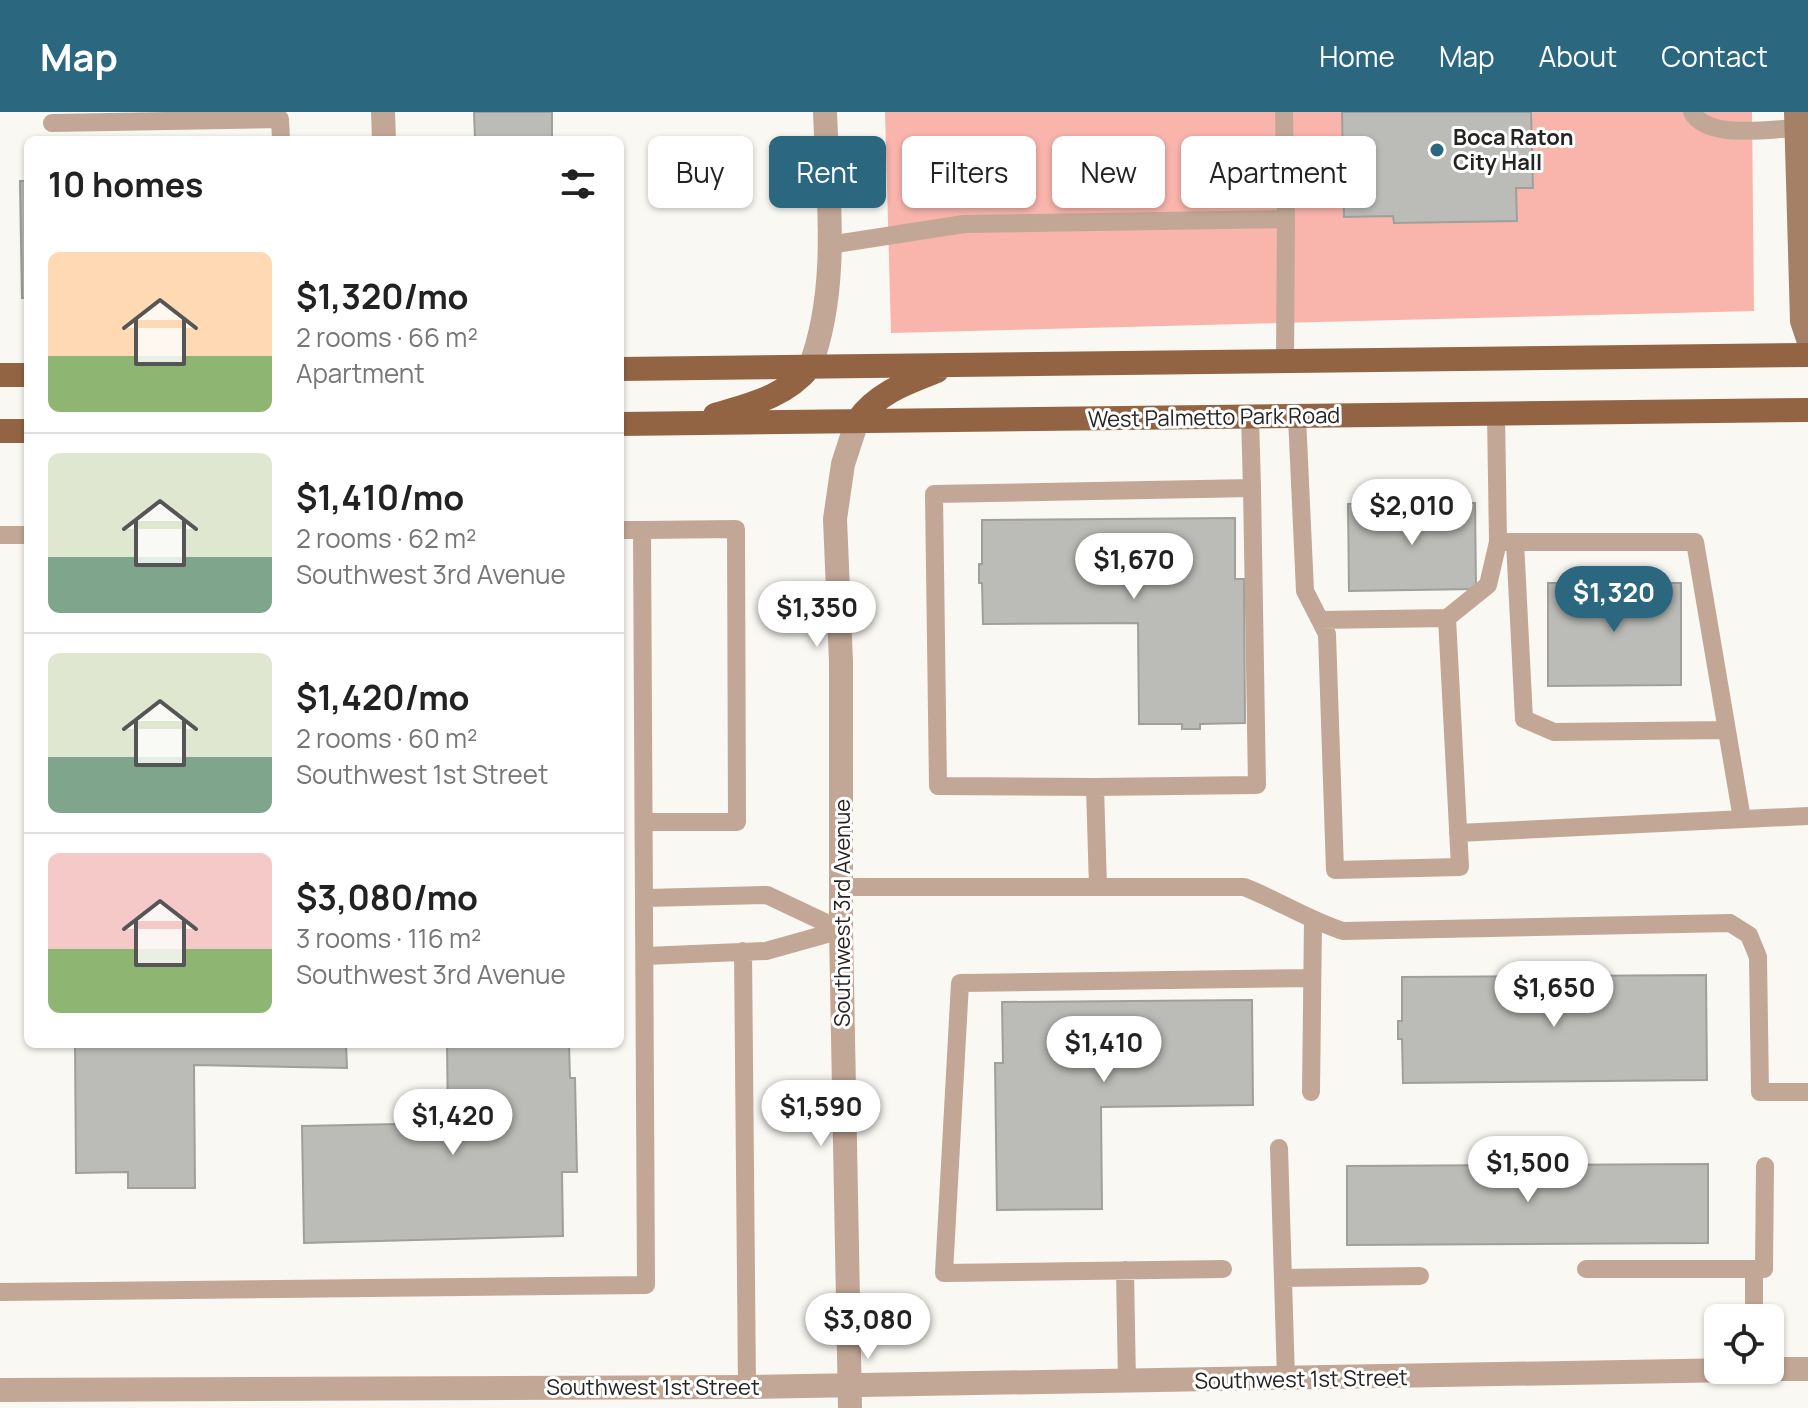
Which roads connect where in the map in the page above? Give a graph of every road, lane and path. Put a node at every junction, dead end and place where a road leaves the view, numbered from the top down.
1 (383, 112) edge
2 (825, 112) edge
3 (1284, 112) edge
4 (1692, 112) edge
5 (1796, 120) edge
6 (52, 123) dead end
7 (182, 130) edge
8 (281, 136) edge
9 (384, 136) edge
10 (1286, 219) junction
11 (829, 245) junction
12 (1808, 339) edge
13 (1808, 355) edge
14 (1285, 362) junction
15 (951, 365) junction
16 (810, 367) junction
17 (624, 369) edge
18 (0, 375) edge
19 (24, 375) edge
20 (1808, 410) edge
21 (1496, 414) junction
22 (1250, 417) junction
23 (1297, 417) junction
24 (857, 421) junction
25 (689, 423) junction
26 (624, 424) edge
27 (0, 431) edge
28 (24, 431) edge
29 (1252, 488) junction
30 (624, 530) edge
31 (642, 530) junction
32 (0, 535) edge
33 (24, 535) edge
34 (1506, 542) junction
35 (1447, 618) junction
36 (1320, 620) junction
37 (1727, 730) junction
38 (1095, 787) junction
39 (1808, 816) edge
40 (1742, 819) junction
41 (645, 822) junction
42 (1458, 833) junction
43 (841, 887) junction
44 (1098, 887) junction
45 (647, 898) junction
46 (1313, 921) junction
47 (841, 930) junction
48 (743, 951) junction
49 (646, 956) junction
50 (1312, 978) junction
51 (1311, 1092) dead end
52 (1808, 1092) edge
53 (1279, 1148) dead end
54 (1765, 1166) dead end
55 (1223, 1269) dead end
56 (1586, 1269) dead end
57 (1754, 1269) junction
58 (1125, 1270) junction
59 (1420, 1276) dead end
60 (1283, 1278) junction
61 (0, 1292) edge
62 (1754, 1304) edge
63 (1784, 1369) edge
64 (1808, 1369) edge
65 (1704, 1371) edge
66 (1286, 1379) junction
67 (1127, 1382) junction
68 (747, 1387) junction
69 (0, 1390) edge
70 (850, 1397) edge

1 - 9 street
2 - 11 street
3 - 10 lane
4 - 5 lane
5 - 12 street
6 - 7 lane
7 - 8 lane
10 - 11 lane
10 - 14 lane
11 - 16 street
13 - 14 main road
14 - 15 main road
15 - 16 main road
15 - 24 main road
16 - 17 main road
16 - 25 main road
18 - 19 main road
20 - 21 main road, West Palmetto Park Road
21 - 23 main road, West Palmetto Park Road
21 - 34 lane
22 - 23 main road, West Palmetto Park Road
22 - 24 main road, West Palmetto Park Road
22 - 29 lane
23 - 36 lane
24 - 25 main road, West Palmetto Park Road
24 - 43 street, Southwest 3rd Avenue
25 - 26 main road, West Palmetto Park Road
27 - 28 main road
29 - 38 lane
29 - 38 lane
30 - 31 lane
31 - 41 lane
31 - 41 lane
32 - 33 lane
34 - 35 lane
34 - 37 lane
34 - 37 lane
35 - 36 lane
35 - 42 lane
36 - 42 lane
37 - 40 lane
38 - 44 lane
39 - 40 lane
40 - 42 lane
41 - 45 lane
43 - 44 lane
43 - 47 street, Southwest 3rd Avenue
44 - 46 lane
45 - 47 lane
45 - 49 lane
46 - 50 lane
46 - 52 lane
47 - 48 lane
47 - 70 street, Southwest 3rd Avenue
48 - 49 lane
48 - 68 lane
49 - 61 lane
50 - 51 lane
50 - 58 lane
53 - 60 lane
54 - 57 lane
55 - 58 lane
56 - 57 lane
57 - 62 lane
58 - 67 lane
59 - 60 lane
60 - 66 lane
63 - 64 street
65 - 66 street, Southwest 1st Street
66 - 67 street, Southwest 1st Street
67 - 70 street, Southwest 1st Street
68 - 69 street, Southwest 1st Street
68 - 70 street, Southwest 1st Street

